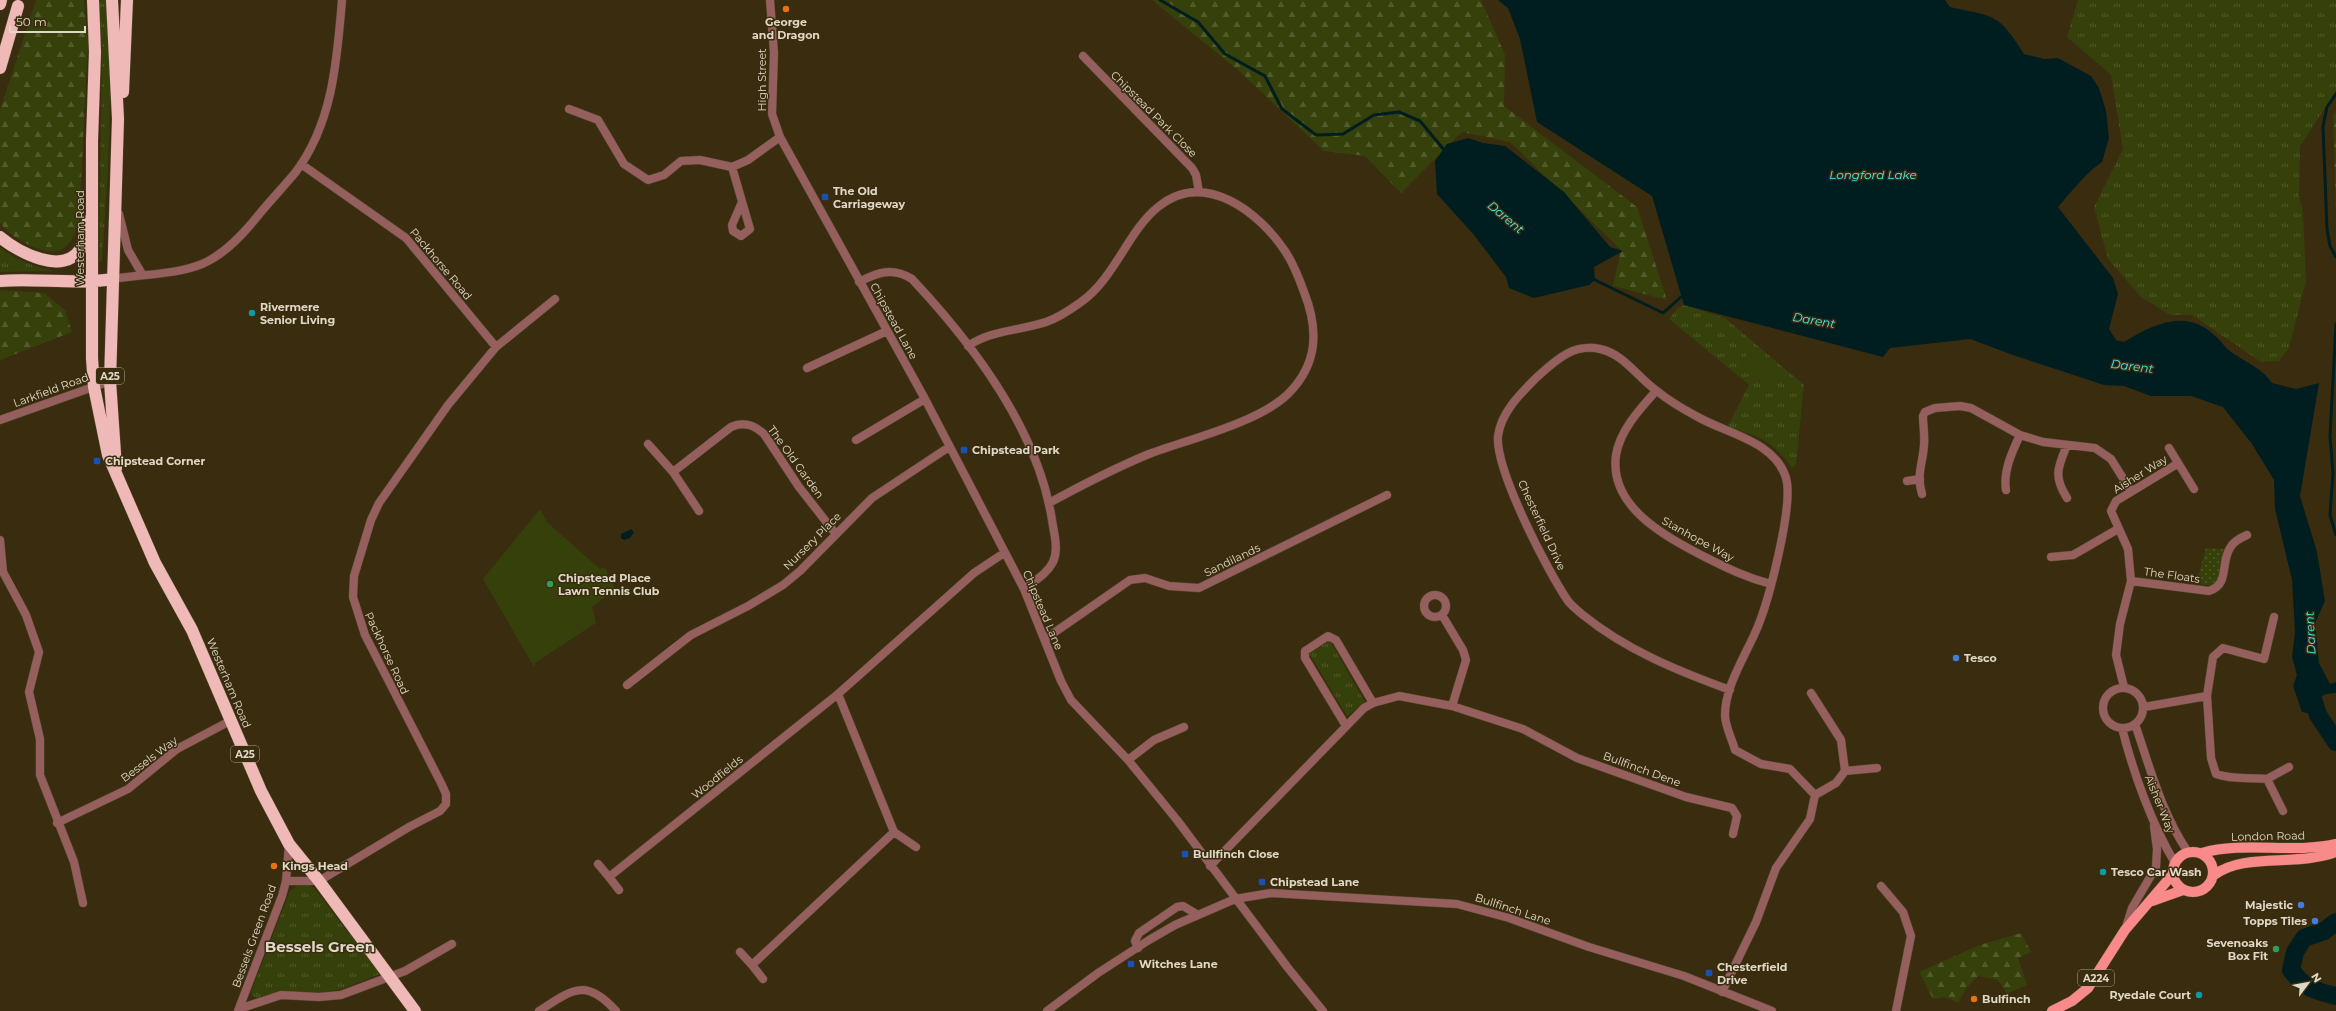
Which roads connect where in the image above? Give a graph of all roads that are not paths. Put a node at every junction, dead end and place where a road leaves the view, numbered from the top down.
1 (2, 0) edge
2 (92, 0) edge
3 (112, 0) edge
4 (127, 0) edge
5 (342, 0) edge
6 (770, 0) edge
7 (19, 3) edge
8 (0, 4) edge
9 (0, 53) edge
10 (1083, 56) dead end
11 (0, 68) edge
12 (569, 109) dead end
13 (118, 119) junction
14 (780, 137) junction
15 (789, 157) joint
16 (300, 164) junction
17 (732, 167) junction
18 (1199, 192) junction
19 (92, 196) junction
20 (742, 202) dead end
21 (116, 204) junction
22 (0, 237) edge
23 (142, 274) junction
24 (113, 279) junction
25 (0, 281) edge
26 (94, 282) junction
27 (859, 282) junction
28 (555, 299) dead end
29 (887, 331) junction
30 (968, 346) junction
31 (496, 347) junction
32 (807, 368) dead end
33 (110, 381) junction
34 (94, 386) junction
35 (1656, 391) junction
36 (925, 399) junction
37 (0, 420) edge
38 (2020, 435) junction
39 (856, 440) dead end
40 (648, 444) dead end
41 (2067, 445) junction
42 (949, 447) junction
43 (2169, 448) dead end
44 (2177, 464) junction
45 (673, 472) junction
46 (116, 473) junction
47 (1920, 479) junction
48 (1907, 481) dead end
49 (2194, 488) dead end
50 (2006, 490) dead end
51 (2131, 491) junction
52 (1922, 494) dead end
53 (1387, 495) dead end
54 (2067, 498) dead end
55 (1049, 503) junction
56 (699, 511) dead end
57 (2118, 529) junction
58 (835, 533) junction
59 (2247, 535) dead end
60 (0, 540) edge
61 (1004, 553) junction
62 (2051, 557) dead end
63 (2131, 581) junction
64 (1771, 584) junction
65 (1024, 589) junction
66 (1442, 615) dead end
67 (2274, 617) dead end
68 (1045, 639) junction
69 (627, 685) dead end
70 (2124, 687) junction
71 (1730, 690) junction
72 (1811, 693) dead end
73 (838, 694) junction
74 (2207, 696) junction
75 (1373, 703) junction
76 (1452, 706) junction
77 (2144, 707) junction
78 (230, 721) junction
79 (2135, 724) junction
80 (1346, 726) junction
81 (1184, 727) dead end
82 (2122, 728) junction
83 (1128, 760) junction
84 (2289, 767) dead end
85 (1877, 768) dead end
86 (1845, 771) junction
87 (2267, 779) junction
88 (1815, 795) junction
89 (2283, 811) dead end
90 (2153, 818) junction
91 (57, 823) junction
92 (894, 832) junction
93 (1733, 834) dead end
94 (288, 844) junction
95 (2336, 844) edge
96 (916, 847) dead end
97 (2188, 852) junction
98 (2336, 852) edge
99 (2202, 853) junction
100 (2175, 863) junction
101 (598, 864) dead end
102 (1210, 866) junction
103 (2173, 874) junction
104 (2214, 876) junction
105 (609, 877) junction
106 (286, 881) junction
107 (320, 881) junction
108 (1881, 886) dead end
109 (619, 890) dead end
110 (2183, 890) junction
111 (1235, 899) junction
112 (2150, 902) junction
113 (83, 903) dead end
114 (1198, 915) junction
115 (2125, 930) junction
116 (452, 944) dead end
117 (1138, 948) junction
118 (740, 952) dead end
119 (752, 965) junction
120 (390, 978) junction
121 (763, 979) dead end
122 (1722, 992) junction
123 (238, 1010) edge
124 (1051, 1010) edge
125 (415, 1011) edge
126 (539, 1011) edge
127 (616, 1011) edge
128 (1323, 1011) edge
129 (1772, 1011) edge
130 (1896, 1011) edge
131 (2052, 1011) edge

1 - 8 highway
2 - 19 highway, Westerham Road / A25
3 - 13 highway, Westerham Road / A25
4 - 13 highway
5 - 16 street
6 - 14 street, High Street
7 - 9 highway
7 - 11 highway
10 - 18 street, Chipstead Park Close
12 - 17 street
13 - 21 highway, Westerham Road / A25
14 - 15 street, High Street
14 - 17 street
15 - 27 street, Chipstead Lane
16 - 23 street
16 - 31 street, Packhorse Road
17 - 20 street
18 - 30 street
18 - 55 street
19 - 22 highway
19 - 26 highway, Westerham Road / A25
21 - 23 street
21 - 24 highway, Westerham Road / A25
23 - 24 street
24 - 26 highway
24 - 33 highway, Westerham Road / A25
25 - 26 highway
26 - 34 highway, Westerham Road / A25
27 - 29 street, Chipstead Lane
27 - 30 street
28 - 31 street, Packhorse Road
29 - 32 street
29 - 36 street, Chipstead Lane
30 - 55 street
31 - 107 street, Packhorse Road
33 - 34 street, Larkfield Road
33 - 46 highway, Westerham Road / A25
34 - 37 street, Larkfield Road
34 - 46 highway, Westerham Road / A25
35 - 64 street, Chesterfield Drive
35 - 64 street, Stanhope Way
35 - 71 street, Chesterfield Drive
36 - 39 street
36 - 42 street, Chipstead Lane
38 - 41 street
38 - 47 street
38 - 50 street
40 - 45 street
41 - 51 street
41 - 54 street
42 - 58 street, Nursery Place
42 - 61 street, Chipstead Lane
43 - 44 street, Aisher Way
44 - 49 street, Aisher Way
44 - 51 street, Aisher Way
45 - 56 street
45 - 58 street, The Old Garden
46 - 78 highway, Westerham Road / A25
47 - 48 street
47 - 52 street
51 - 57 street, Aisher Way
53 - 68 street, Sandilands
55 - 65 street
57 - 62 street
57 - 63 street, Aisher Way
58 - 69 street, Nursery Place
59 - 63 street, The Floats
60 - 91 street
61 - 65 street, Chipstead Lane
61 - 73 street, Woodfields
63 - 70 street, Aisher Way
64 - 71 street, Chesterfield Drive
65 - 68 street, Chipstead Lane
66 - 76 street
67 - 74 street
68 - 83 street, Chipstead Lane
70 - 77 street
70 - 82 street
71 - 88 street, Chesterfield Drive
72 - 86 street
73 - 92 street
73 - 105 street, Woodfields
74 - 77 street
74 - 87 street
75 - 76 street
75 - 80 street
75 - 80 street
76 - 93 street, Bullfinch Dene
77 - 79 street
78 - 91 street, Bessels Way
78 - 94 highway, Westerham Road / A25
79 - 82 street
79 - 97 street, Aisher Way
80 - 102 street
81 - 83 street
82 - 90 street, Aisher Way
83 - 102 street, Chipstead Lane
84 - 87 street
85 - 86 street
86 - 88 street
87 - 89 street
88 - 122 street
90 - 100 street, Aisher Way
90 - 115 street
91 - 113 street
92 - 96 street
92 - 119 street
94 - 106 street, Bessels Green Road
94 - 107 highway, Westerham Road / A25
95 - 99 main road, London Road
97 - 99 main road, London Road
97 - 100 main road
98 - 104 main road, A224
99 - 104 main road
100 - 103 main road, A224
101 - 105 street
102 - 111 street, Chipstead Lane
103 - 110 main road
103 - 112 main road, A224
104 - 110 main road, A224
105 - 109 street
106 - 107 street
106 - 123 street, Bessels Green Road
107 - 120 highway, Westerham Road / A25
108 - 130 street
110 - 112 main road, A224
111 - 114 street
111 - 122 street, Bullfinch Lane
111 - 128 street, Chipstead Lane
112 - 115 main road, A224
114 - 117 street
114 - 117 street
115 - 131 main road, A224
116 - 120 street
117 - 124 street
118 - 119 street
119 - 121 street
120 - 123 street
120 - 125 highway, Westerham Road / A25
122 - 129 street, Bullfinch Lane
126 - 127 street

